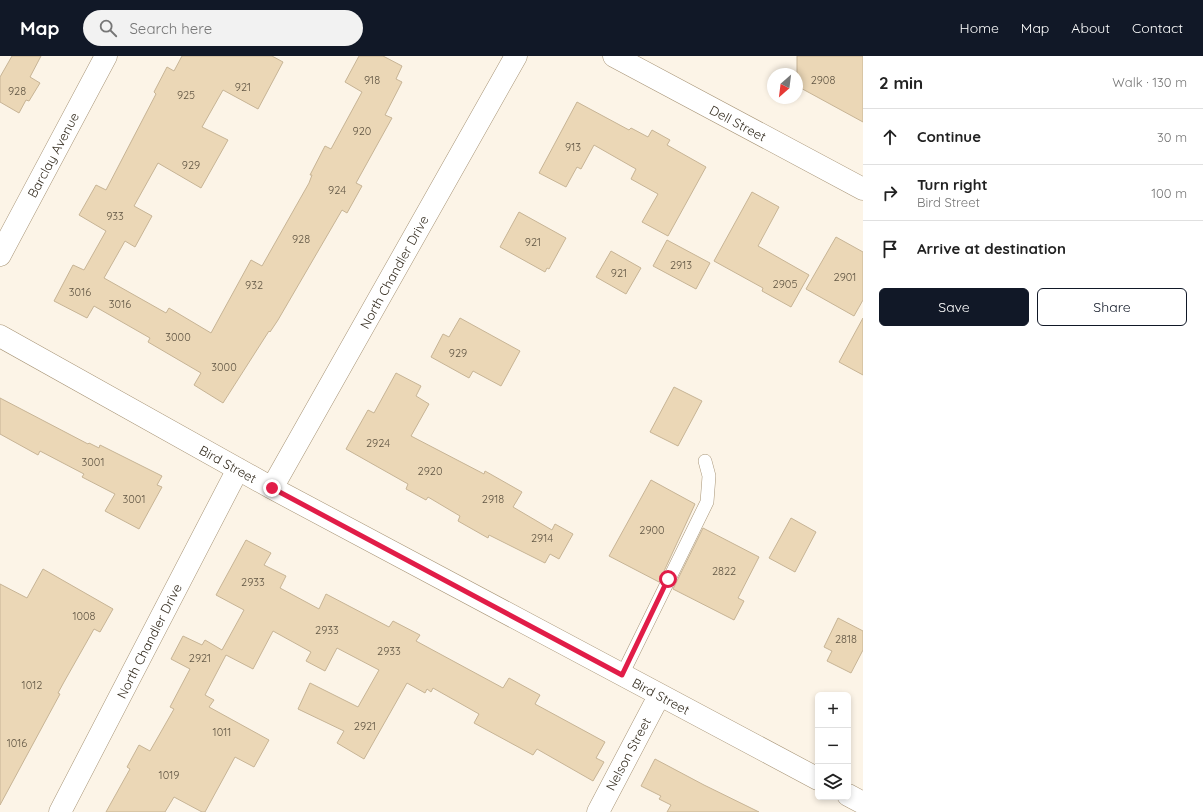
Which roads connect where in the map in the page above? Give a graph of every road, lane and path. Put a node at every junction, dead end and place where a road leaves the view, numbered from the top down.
1 (106, 56) edge
2 (516, 56) edge
3 (614, 56) edge
4 (863, 189) edge
5 (0, 255) edge
6 (0, 336) edge
7 (705, 461) dead end
8 (238, 469) junction
9 (272, 488) junction
10 (622, 675) junction
11 (659, 696) junction
12 (815, 777) edge
13 (851, 797) edge
14 (863, 803) edge
15 (60, 812) edge
16 (598, 812) edge

1 - 5 street, Barclay Avenue
2 - 9 street, North Chandler Drive
3 - 4 street, Dell Street
6 - 8 street, Bird Street
7 - 10 lane
8 - 9 street, Bird Street
8 - 15 street, North Chandler Drive
9 - 10 street, Bird Street
10 - 11 street, Bird Street
11 - 12 street, Bird Street
11 - 16 street, Nelson Street
13 - 14 street

